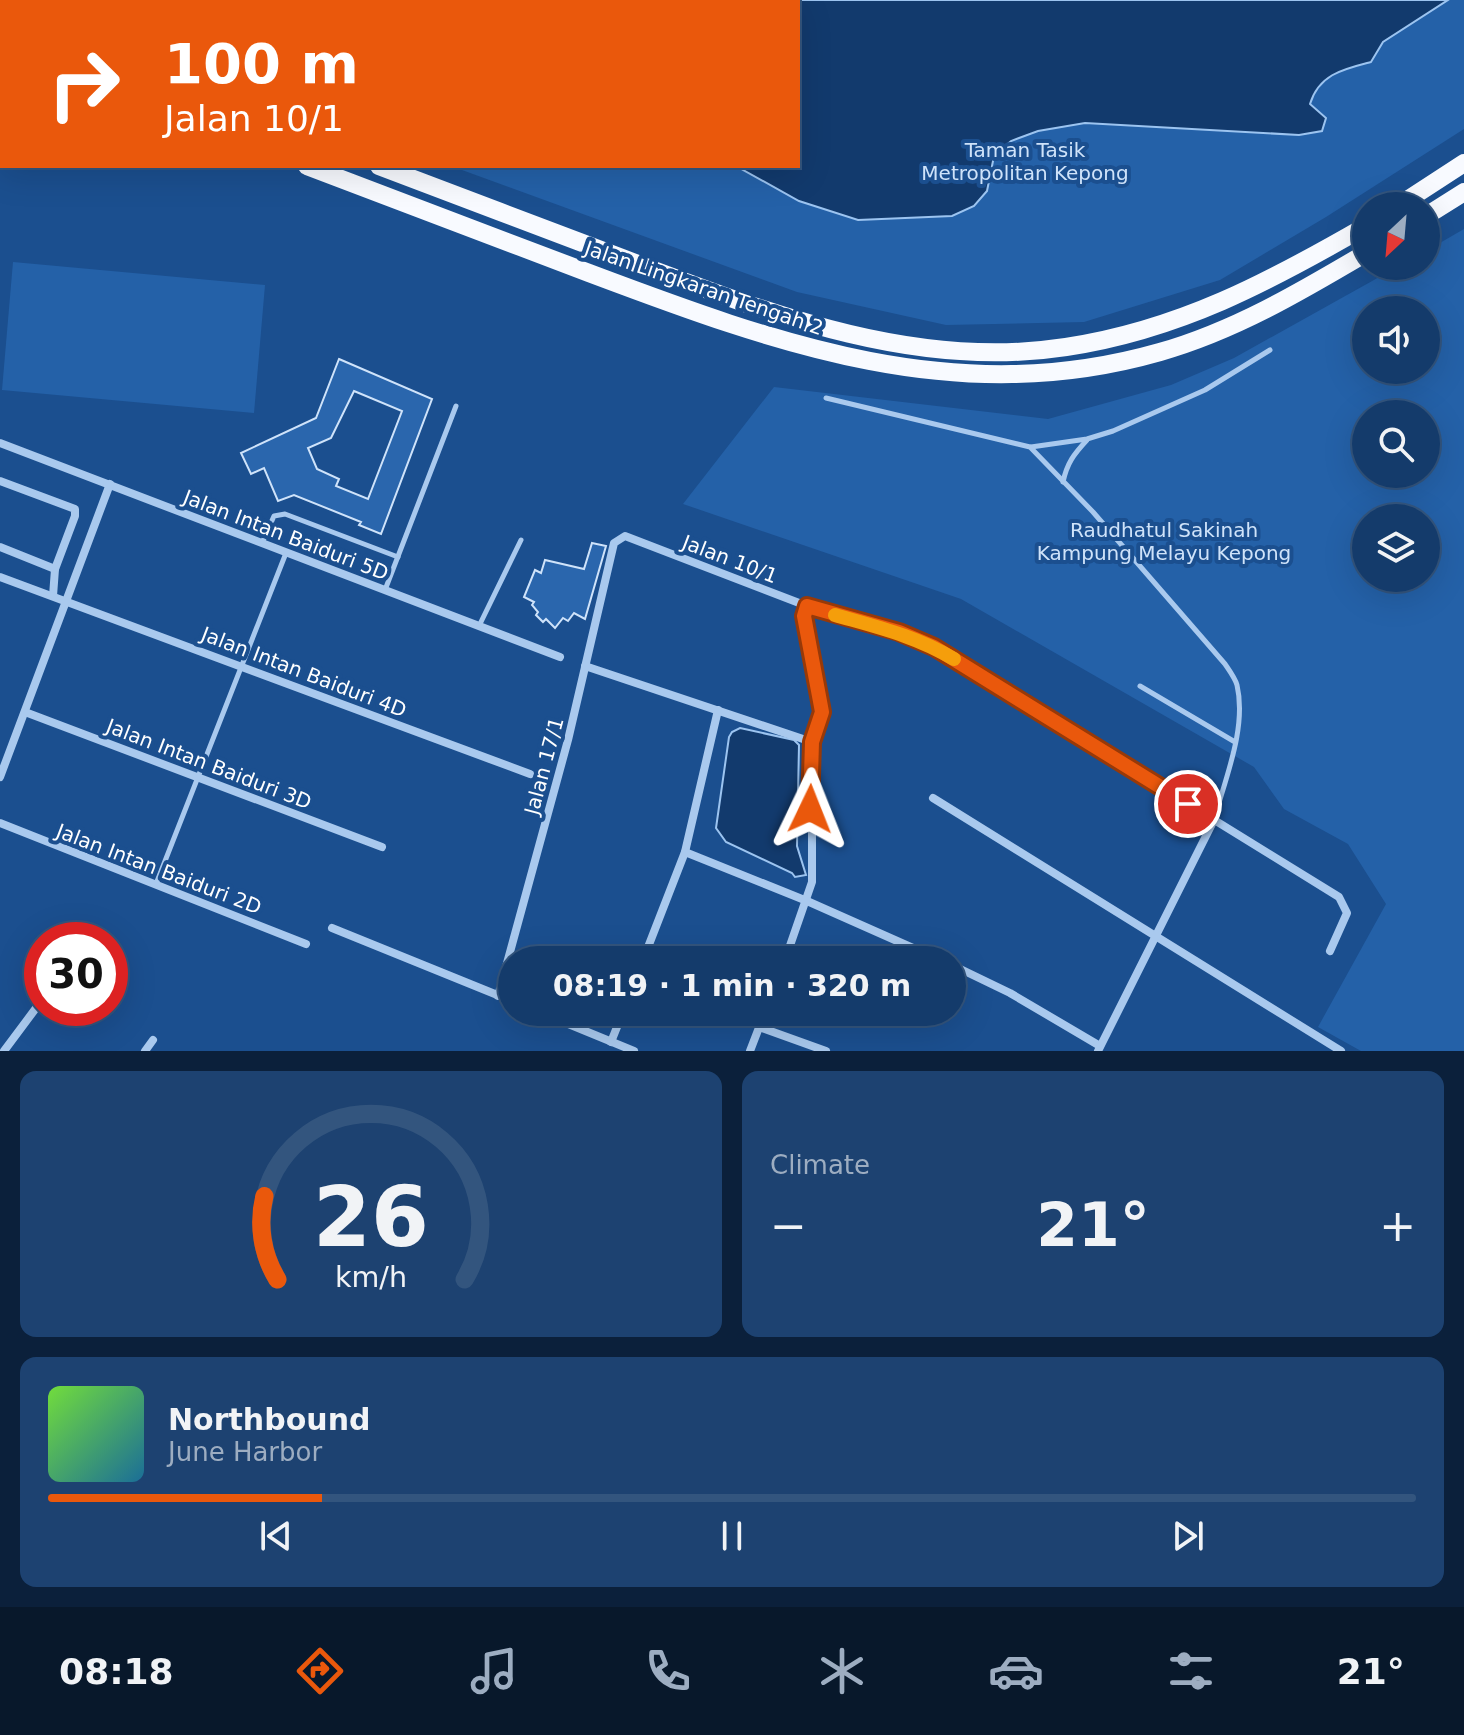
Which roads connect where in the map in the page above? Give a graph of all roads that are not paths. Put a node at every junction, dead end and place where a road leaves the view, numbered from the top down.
1 (1464, 163) edge
2 (312, 168) edge
3 (384, 168) edge
4 (1419, 192) edge
5 (1464, 192) edge
6 (1440, 207) edge
7 (1352, 234) edge
8 (1352, 261) edge
9 (1270, 350) dead end
10 (826, 398) dead end
11 (456, 406) dead end
12 (1087, 439) junction
13 (0, 443) edge
14 (1030, 447) junction
15 (0, 481) edge
16 (1063, 482) junction
17 (110, 484) junction
18 (521, 540) dead end
19 (262, 543) junction
20 (614, 543) joint
21 (0, 547) edge
22 (286, 552) junction
23 (398, 557) junction
24 (55, 569) junction
25 (0, 577) edge
26 (385, 590) junction
27 (53, 596) junction
28 (66, 600) junction
29 (807, 606) junction
30 (479, 626) junction
31 (560, 657) dead end
32 (241, 666) junction
33 (585, 666) junction
34 (1140, 686) dead end
35 (718, 710) junction
36 (25, 712) junction
37 (812, 742) junction
38 (1235, 742) junction
39 (530, 774) dead end
40 (0, 777) edge
41 (198, 777) junction
42 (933, 798) dead end
43 (1214, 820) junction
44 (0, 823) edge
45 (382, 847) dead end
46 (685, 852) junction
47 (156, 884) junction
48 (807, 901) junction
49 (332, 928) dead end
50 (1156, 934) junction
51 (306, 944) dead end
52 (512, 946) edge
53 (648, 946) edge
54 (790, 946) edge
55 (908, 946) edge
56 (1330, 951) dead end
57 (966, 972) edge
58 (498, 996) edge
59 (24, 1024) edge
60 (573, 1026) edge
61 (617, 1026) edge
62 (759, 1027) joint
63 (153, 1040) dead end
64 (611, 1042) junction
65 (1099, 1048) edge
66 (4, 1051) edge
67 (145, 1051) edge
68 (634, 1051) edge
69 (750, 1051) edge
70 (826, 1051) edge
71 (1341, 1051) edge

1 - 4 highway
2 - 8 highway, Jalan Lingkaran Tengah 2
3 - 7 highway, Jalan Lingkaran Tengah 2
5 - 6 highway
9 - 12 lane
10 - 14 lane
11 - 23 lane
12 - 14 lane
12 - 16 lane
13 - 17 street, Jalan Intan Baiduri 5D
14 - 16 lane
15 - 24 street
16 - 38 lane
17 - 19 street, Jalan Intan Baiduri 5D
17 - 28 street
18 - 30 lane
19 - 22 street, Jalan Intan Baiduri 5D
19 - 23 lane
20 - 29 street, Jalan 10/1
20 - 33 street, Jalan 17/1
21 - 24 street
22 - 26 street, Jalan Intan Baiduri 5D
22 - 32 lane
23 - 26 lane
24 - 27 street
25 - 27 street, Jalan Intan Baiduri 4D
26 - 30 street, Jalan Intan Baiduri 5D
27 - 28 street, Jalan Intan Baiduri 4D
28 - 32 street, Jalan Intan Baiduri 4D
28 - 36 street
29 - 37 street
29 - 43 street, Jalan 10/1
30 - 31 street, Jalan Intan Baiduri 5D
32 - 39 street, Jalan Intan Baiduri 4D
32 - 41 lane
33 - 35 street
33 - 52 street, Jalan 17/1
34 - 38 lane
35 - 37 street
35 - 46 street
36 - 40 street
36 - 41 street, Jalan Intan Baiduri 3D
37 - 48 street
38 - 43 lane
41 - 45 street, Jalan Intan Baiduri 3D
41 - 47 lane
42 - 50 street
43 - 50 street
43 - 56 street, Jalan 10/1
44 - 47 street, Jalan Intan Baiduri 2D
46 - 48 street
46 - 53 street
47 - 51 street, Jalan Intan Baiduri 2D
48 - 54 street
48 - 55 street
49 - 58 street
50 - 65 street
50 - 71 street
57 - 65 street
59 - 66 street
60 - 64 street
61 - 64 street
62 - 69 street
62 - 70 street
63 - 67 street
64 - 68 street

